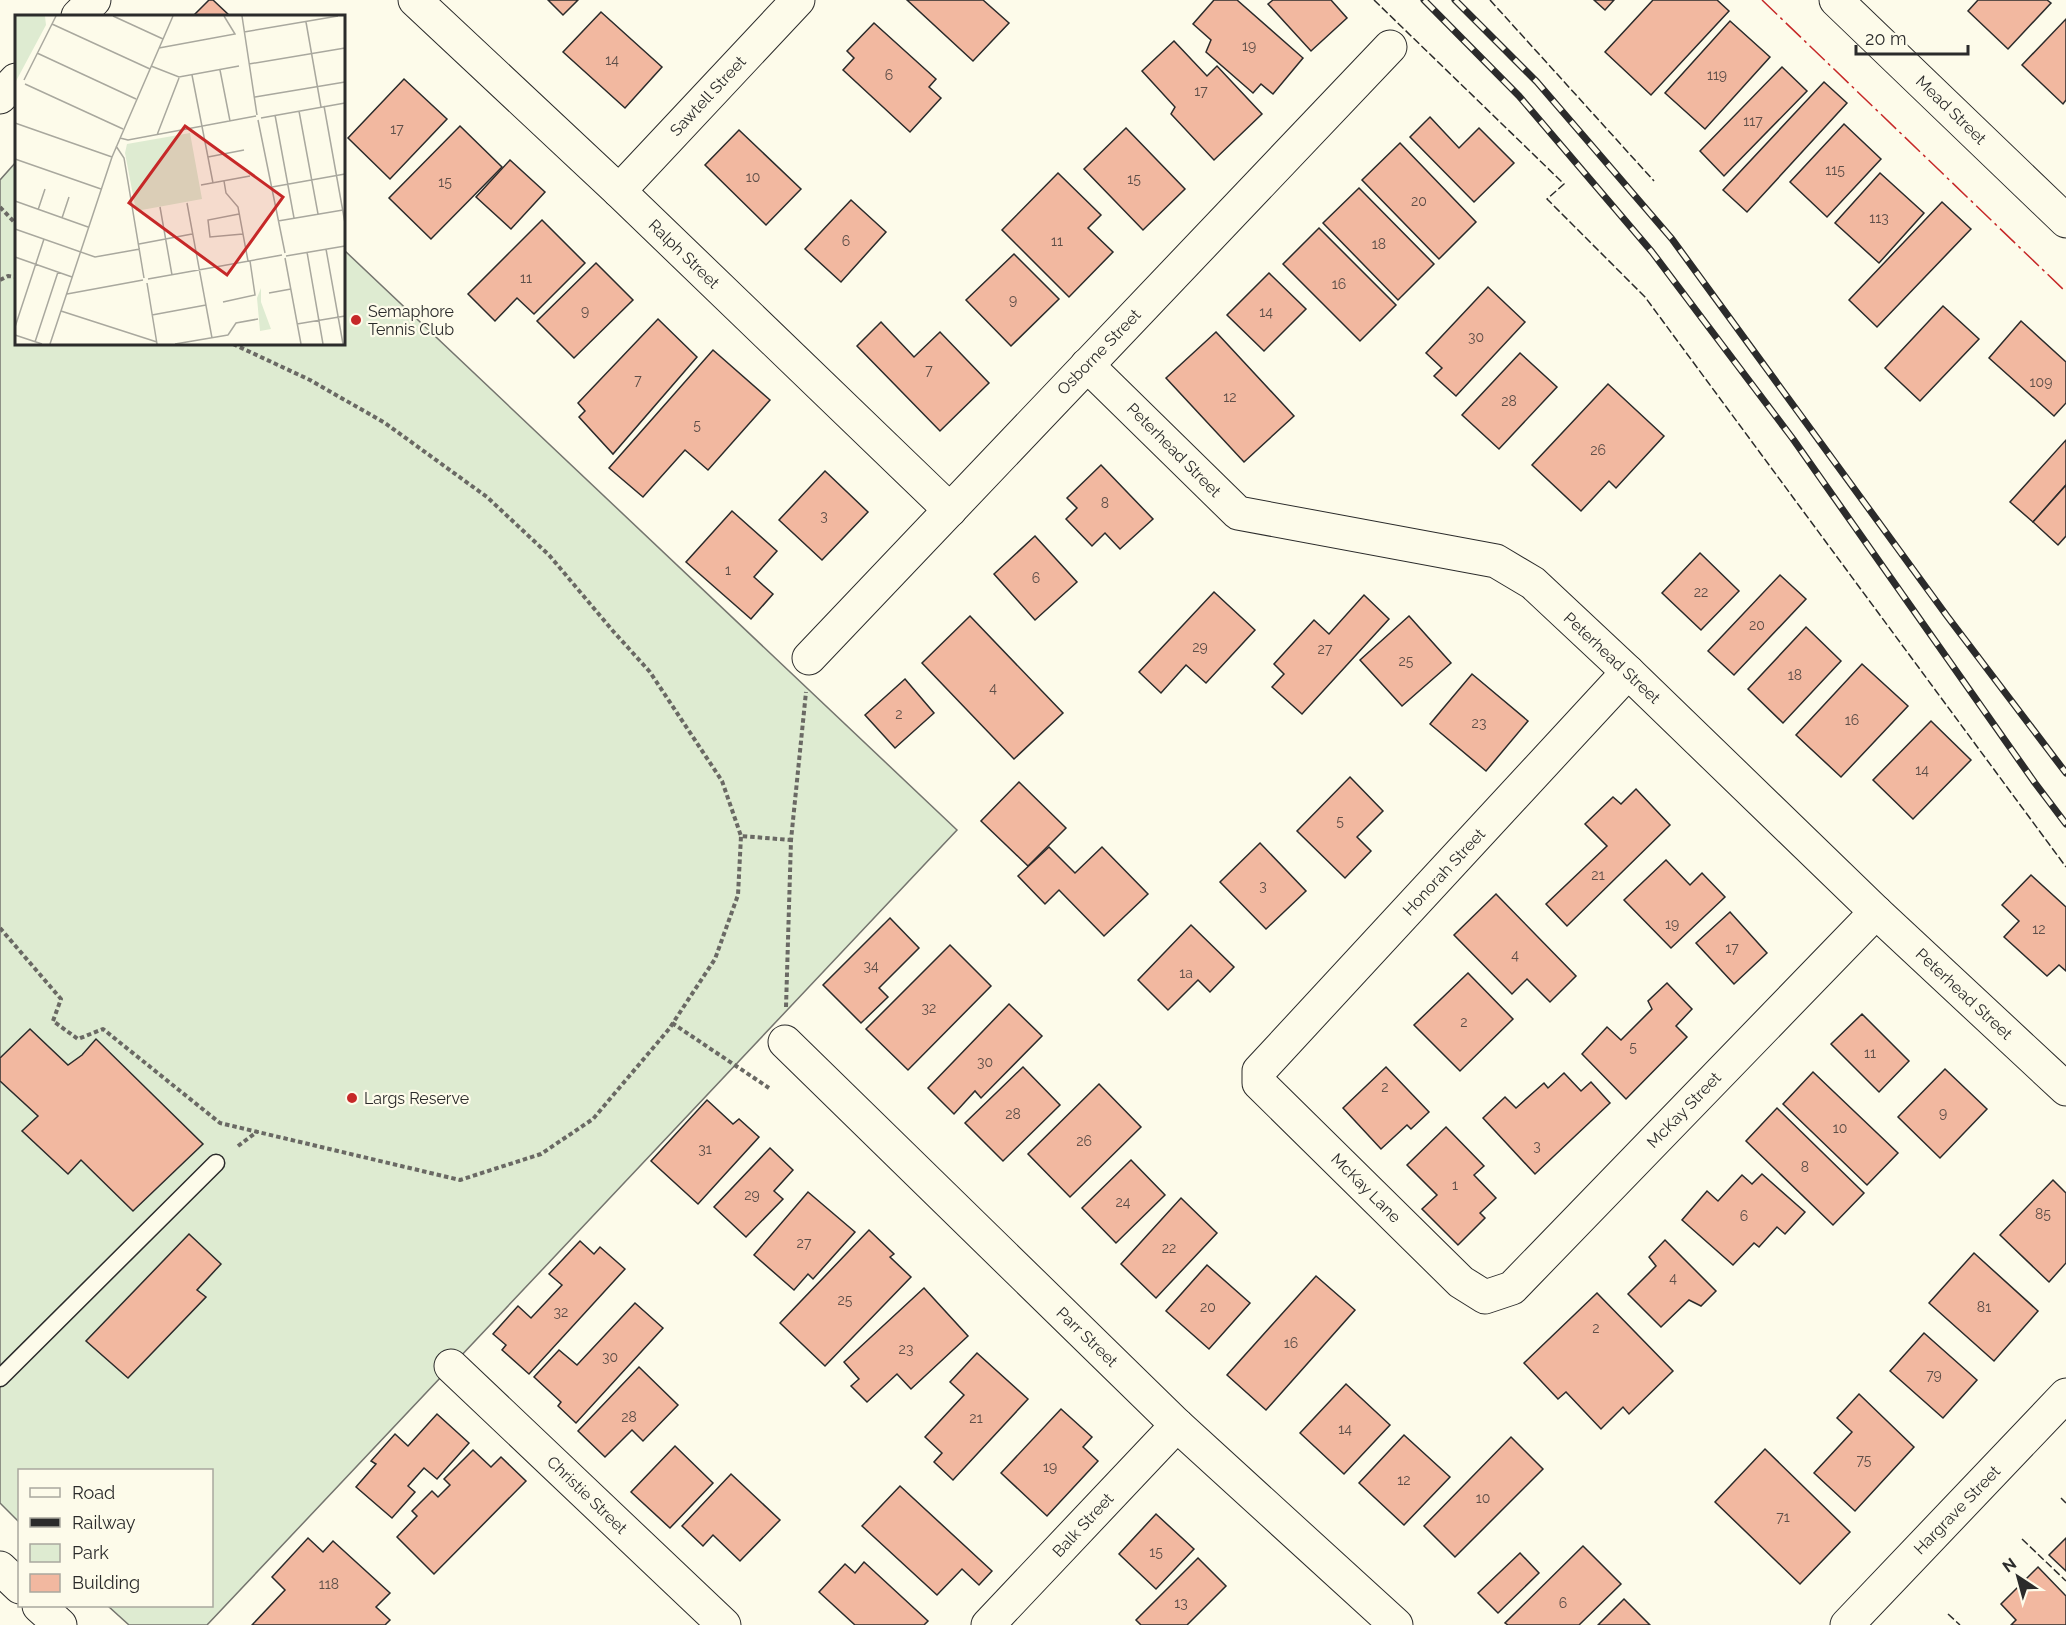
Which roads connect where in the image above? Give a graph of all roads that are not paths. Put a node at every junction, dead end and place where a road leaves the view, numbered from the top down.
1 (94, 0) edge
2 (415, 0) edge
3 (798, 0) edge
4 (1836, 0) edge
5 (79, 15) edge
6 (1390, 47) dead end
7 (15, 81) edge
8 (0, 97) edge
9 (619, 191) junction
10 (2066, 221) edge
11 (1087, 365) junction
12 (950, 510) junction
13 (809, 658) road end
14 (1628, 672) junction
15 (1876, 912) junction
16 (785, 1042) road end
17 (1259, 1071) joint
18 (2066, 1089) edge
19 (216, 1163) dead end
20 (1485, 1297) joint
21 (451, 1366) dead end
22 (0, 1378) edge
23 (2066, 1395) edge
24 (1177, 1425) junction
25 (0, 1568) edge
26 (18, 1585) edge
27 (41, 1607) edge
28 (60, 1625) edge
29 (724, 1625) edge
30 (988, 1625) edge
31 (1396, 1625) edge
32 (1847, 1625) edge

1 - 5 street
2 - 9 street, Ralph Street
3 - 9 street, Sawtell Street
4 - 10 street, Mead Street
6 - 11 street, Osborne Street
7 - 8 street
9 - 12 street, Ralph Street
11 - 12 street, Osborne Street
11 - 14 street, Peterhead Street
12 - 13 street, Osborne Street
14 - 15 street, Peterhead Street
14 - 17 street, Honorah Street
15 - 18 street, Peterhead Street
15 - 20 street, McKay Street
16 - 24 street, Parr Street
17 - 20 street, McKay Lane
19 - 22 lane
21 - 29 street, Christie Street
23 - 32 street, Hargrave Street
24 - 30 street, Balk Street
24 - 31 street, Parr Street
25 - 26 street
27 - 28 street

